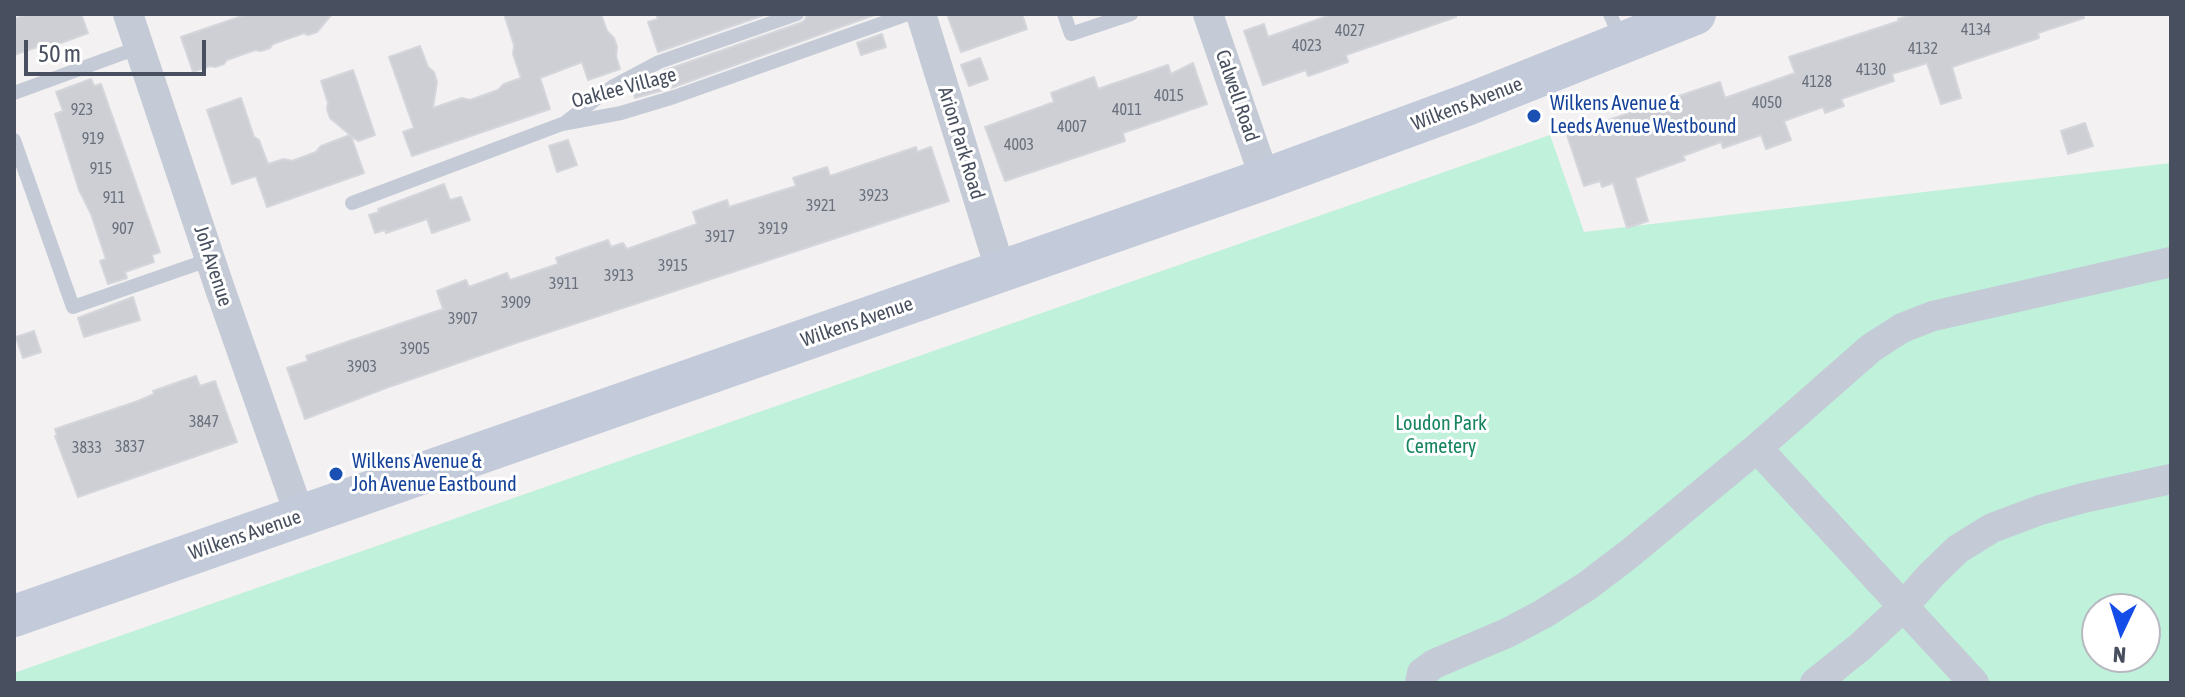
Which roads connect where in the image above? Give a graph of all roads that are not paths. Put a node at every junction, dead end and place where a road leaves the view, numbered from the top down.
1 (797, 14) edge
2 (908, 14) edge
3 (921, 14) edge
4 (1064, 14) edge
5 (1131, 14) edge
6 (1208, 14) edge
7 (1695, 14) edge
8 (134, 16) edge
9 (1616, 28) edge
10 (140, 47) junction
11 (14, 93) edge
12 (562, 124) junction
13 (14, 140) edge
14 (1265, 179) junction
15 (352, 203) dead end
16 (211, 259) junction
17 (2171, 262) edge
18 (1001, 272) junction
19 (1757, 448) junction
20 (2171, 479) edge
21 (300, 516) junction
22 (1903, 607) junction
23 (14, 616) edge
24 (1420, 683) edge
25 (1815, 683) edge
26 (1974, 683) edge

1 - 12 lane
2 - 12 lane, Oaklee Village
3 - 18 street, Arion Park Road
4 - 5 lane
6 - 14 street, Calwell Road
7 - 9 main road, Wilkens Avenue
8 - 10 street, Joh Avenue
9 - 14 main road, Wilkens Avenue
10 - 11 lane
10 - 16 street, Joh Avenue
12 - 15 lane, Oaklee Village
13 - 16 lane
14 - 18 main road, Wilkens Avenue
16 - 21 street, Joh Avenue
17 - 19 street
18 - 21 main road, Wilkens Avenue
19 - 22 street
19 - 24 street
20 - 22 street
21 - 23 main road, Wilkens Avenue
22 - 25 street
22 - 26 street

